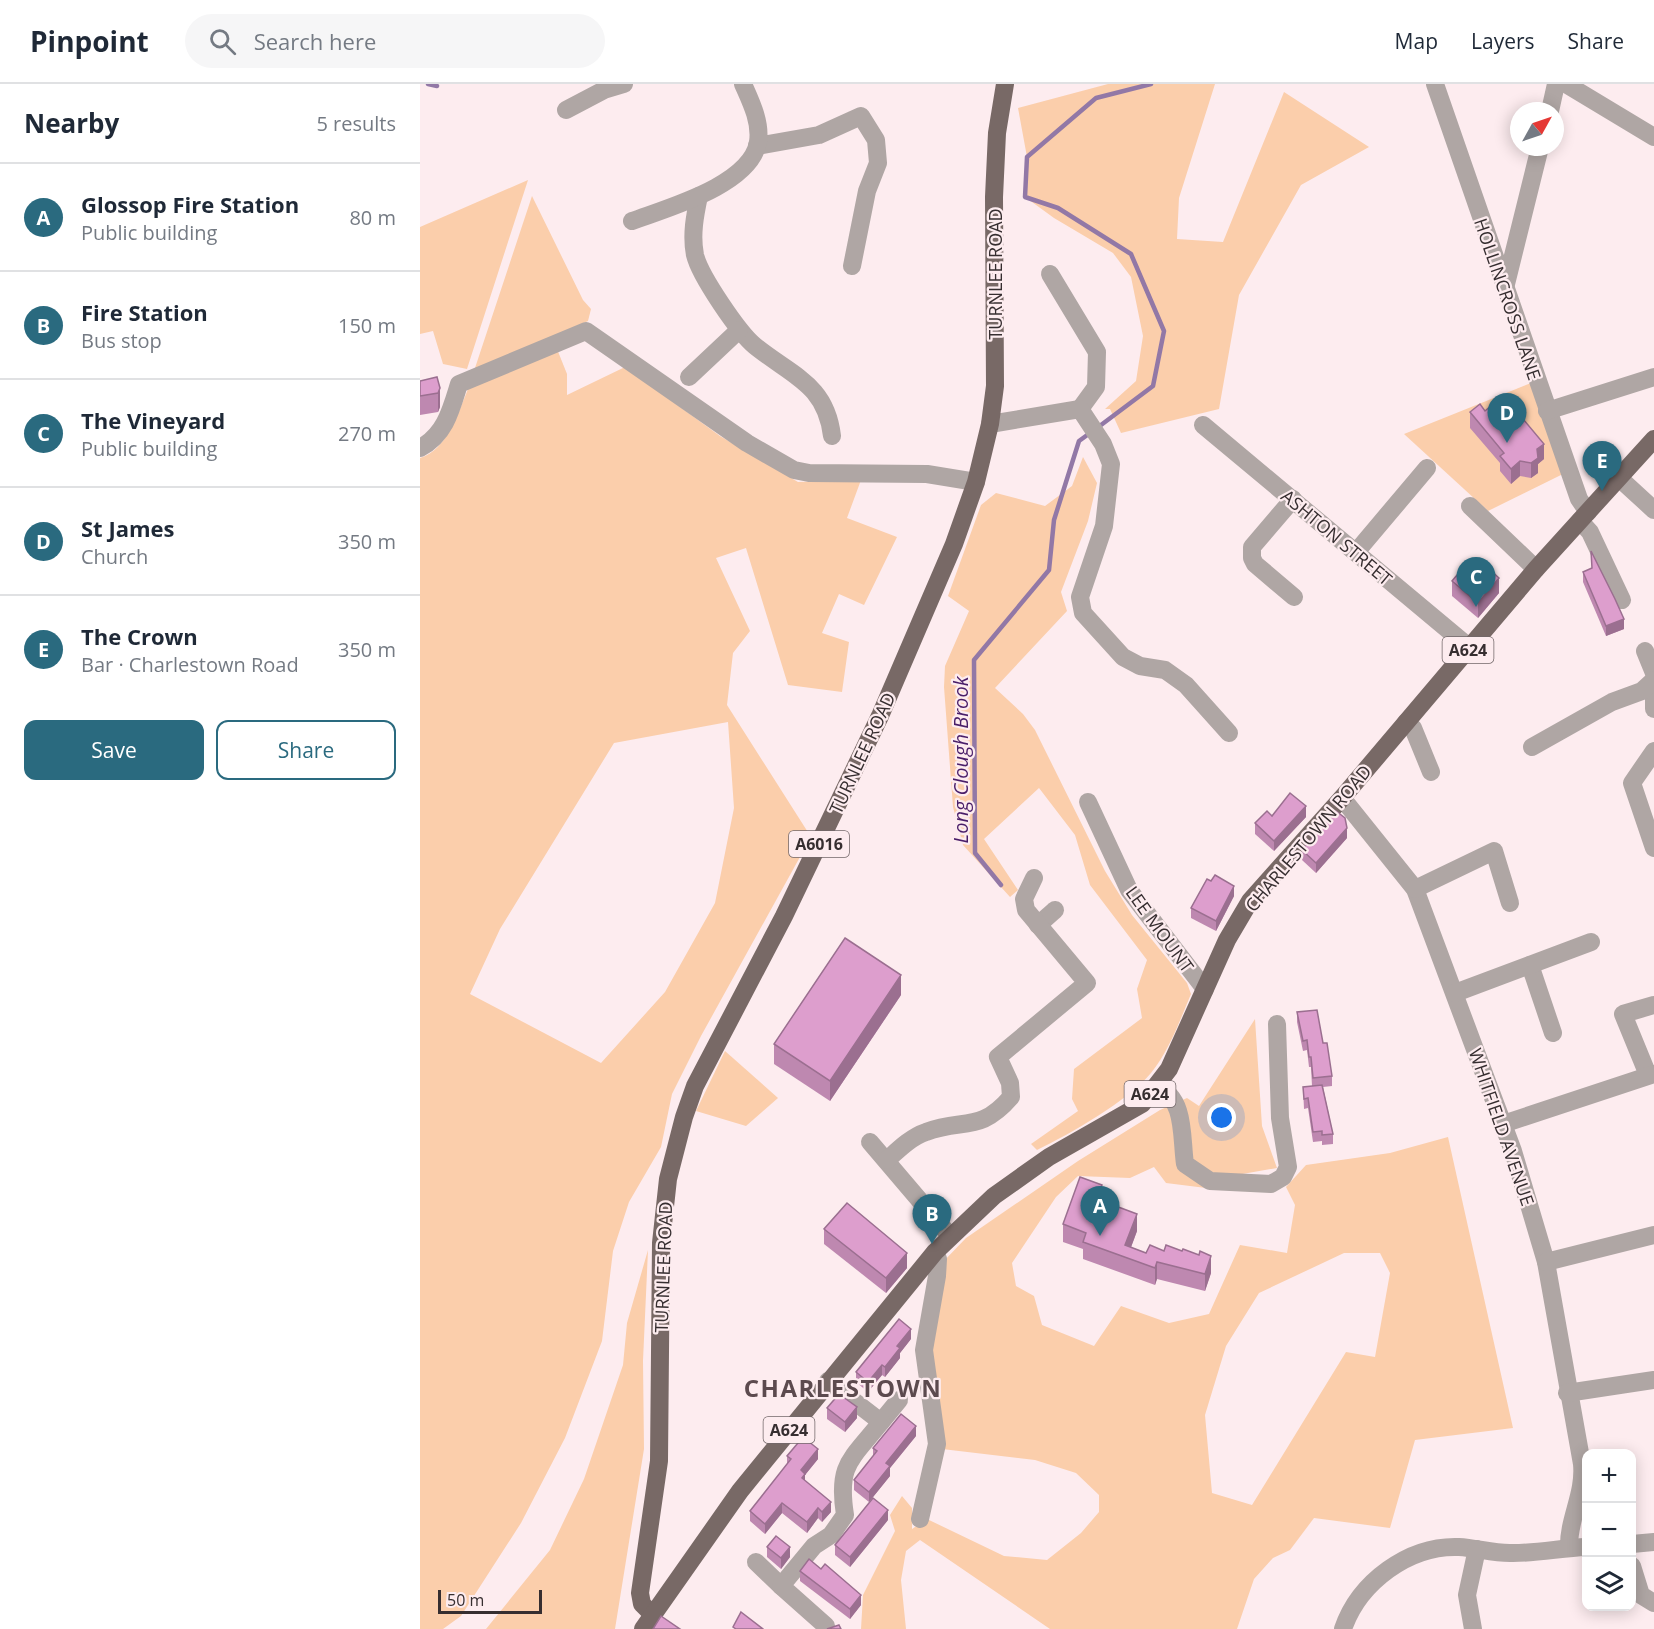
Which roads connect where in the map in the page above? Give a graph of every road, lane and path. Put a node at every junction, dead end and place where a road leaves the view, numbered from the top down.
1 (624, 84) edge
2 (743, 84) edge
3 (1005, 84) edge
4 (1435, 84) edge
5 (1557, 84) edge
6 (1566, 84) edge
7 (603, 87) edge
8 (1552, 102) edge
9 (566, 110) dead end
10 (1652, 131) edge
11 (757, 146) junction
12 (1538, 156) edge
13 (699, 196) junction
14 (632, 221) dead end
15 (852, 266) dead end
16 (1050, 274) dead end
17 (1504, 288) junction
18 (739, 330) junction
19 (1654, 376) edge
20 (689, 377) dead end
21 (1547, 411) junction
22 (1084, 415) junction
23 (990, 424) junction
24 (1203, 425) dead end
25 (832, 436) dead end
26 (1654, 439) edge
27 (420, 448) edge
28 (1427, 468) dead end
29 (1618, 477) junction
30 (976, 482) junction
31 (1293, 499) junction
32 (1470, 506) dead end
33 (1654, 510) edge
34 (1584, 516) junction
35 (1357, 551) junction
36 (1536, 569) junction
37 (1294, 597) dead end
38 (1622, 600) dead end
39 (1470, 648) junction
40 (1645, 651) dead end
41 (1654, 673) edge
42 (1654, 680) edge
43 (1654, 689) edge
44 (1654, 709) edge
45 (1406, 722) junction
46 (1229, 733) dead end
47 (1532, 747) dead end
48 (1654, 751) edge
49 (1431, 772) dead end
50 (1342, 798) junction
51 (1088, 801) dead end
52 (1654, 848) edge
53 (1034, 878) dead end
54 (1415, 889) junction
55 (1510, 903) dead end
56 (1055, 910) dead end
57 (1038, 924) junction
58 (1591, 942) dead end
59 (1530, 965) junction
60 (1205, 989) junction
61 (1455, 993) junction
62 (1654, 1005) edge
63 (1277, 1024) dead end
64 (1552, 1034) dead end
65 (1651, 1075) edge
66 (1157, 1086) junction
67 (1503, 1124) junction
68 (870, 1142) dead end
69 (887, 1160) junction
70 (1654, 1235) edge
71 (950, 1236) junction
72 (935, 1252) junction
73 (1546, 1262) junction
74 (1654, 1380) edge
75 (828, 1381) junction
76 (1568, 1394) junction
77 (899, 1400) dead end
78 (881, 1422) junction
79 (920, 1520) dead end
80 (1654, 1542) edge
81 (1636, 1544) edge
82 (1578, 1547) edge
83 (1478, 1549) junction
84 (756, 1562) dead end
85 (1636, 1579) edge
86 (781, 1586) junction
87 (1654, 1603) edge
88 (647, 1621) edge
89 (826, 1626) dead end
90 (1343, 1629) edge
91 (1473, 1629) edge

1 - 7 street
2 - 11 street
3 - 23 main road, TURNLEE ROAD / A6016
4 - 17 street, HOLLINCROSS LANE
5 - 8 street
6 - 10 street
7 - 9 street
11 - 13 street
11 - 15 street
12 - 17 street
13 - 14 street
13 - 18 street
16 - 22 street
17 - 21 street, HOLLINCROSS LANE
18 - 20 street
18 - 25 street
19 - 21 street
21 - 34 street, HOLLINCROSS LANE
22 - 23 street
22 - 46 street
23 - 30 main road, TURNLEE ROAD / A6016
24 - 31 street, ASHTON STREET
26 - 29 main road, CHARLESTOWN ROAD / A624
27 - 30 street
28 - 35 street
29 - 33 street
29 - 34 main road, CHARLESTOWN ROAD / A624
30 - 88 main road, TURNLEE ROAD / A6016
31 - 35 street, ASHTON STREET
31 - 37 street
32 - 36 street
34 - 36 main road, CHARLESTOWN ROAD / A624
34 - 38 street, HOLLINCROSS LANE
35 - 39 street, ASHTON STREET
36 - 39 main road, CHARLESTOWN ROAD / A624
39 - 45 main road, CHARLESTOWN ROAD / A624
40 - 41 street
42 - 47 street
43 - 44 street
45 - 49 street
45 - 50 main road, CHARLESTOWN ROAD / A624
48 - 52 street
50 - 54 street, WHITFIELD AVENUE
50 - 60 main road, CHARLESTOWN ROAD / A624
51 - 60 street, LEE MOUNT
53 - 57 street
54 - 55 street
54 - 61 street, WHITFIELD AVENUE
56 - 57 street
57 - 69 street
58 - 59 street
59 - 61 street
59 - 64 street
60 - 66 main road, CHARLESTOWN ROAD / A624
61 - 67 street, WHITFIELD AVENUE
62 - 65 street
63 - 66 street
65 - 67 street
66 - 71 main road, CHARLESTOWN ROAD / A624
67 - 73 street, WHITFIELD AVENUE
68 - 69 street
69 - 71 street
70 - 73 street
71 - 72 main road, CHARLESTOWN ROAD / A624
72 - 75 main road, CHARLESTOWN ROAD / A624
72 - 79 street
73 - 76 street, WHITFIELD AVENUE
74 - 76 street
75 - 78 street
75 - 88 main road, CHARLESTOWN ROAD / A624
76 - 82 street, WHITFIELD AVENUE
77 - 78 street
78 - 86 street
80 - 81 street
82 - 83 street
83 - 90 street
83 - 91 street
84 - 86 street
85 - 87 street
86 - 89 street

